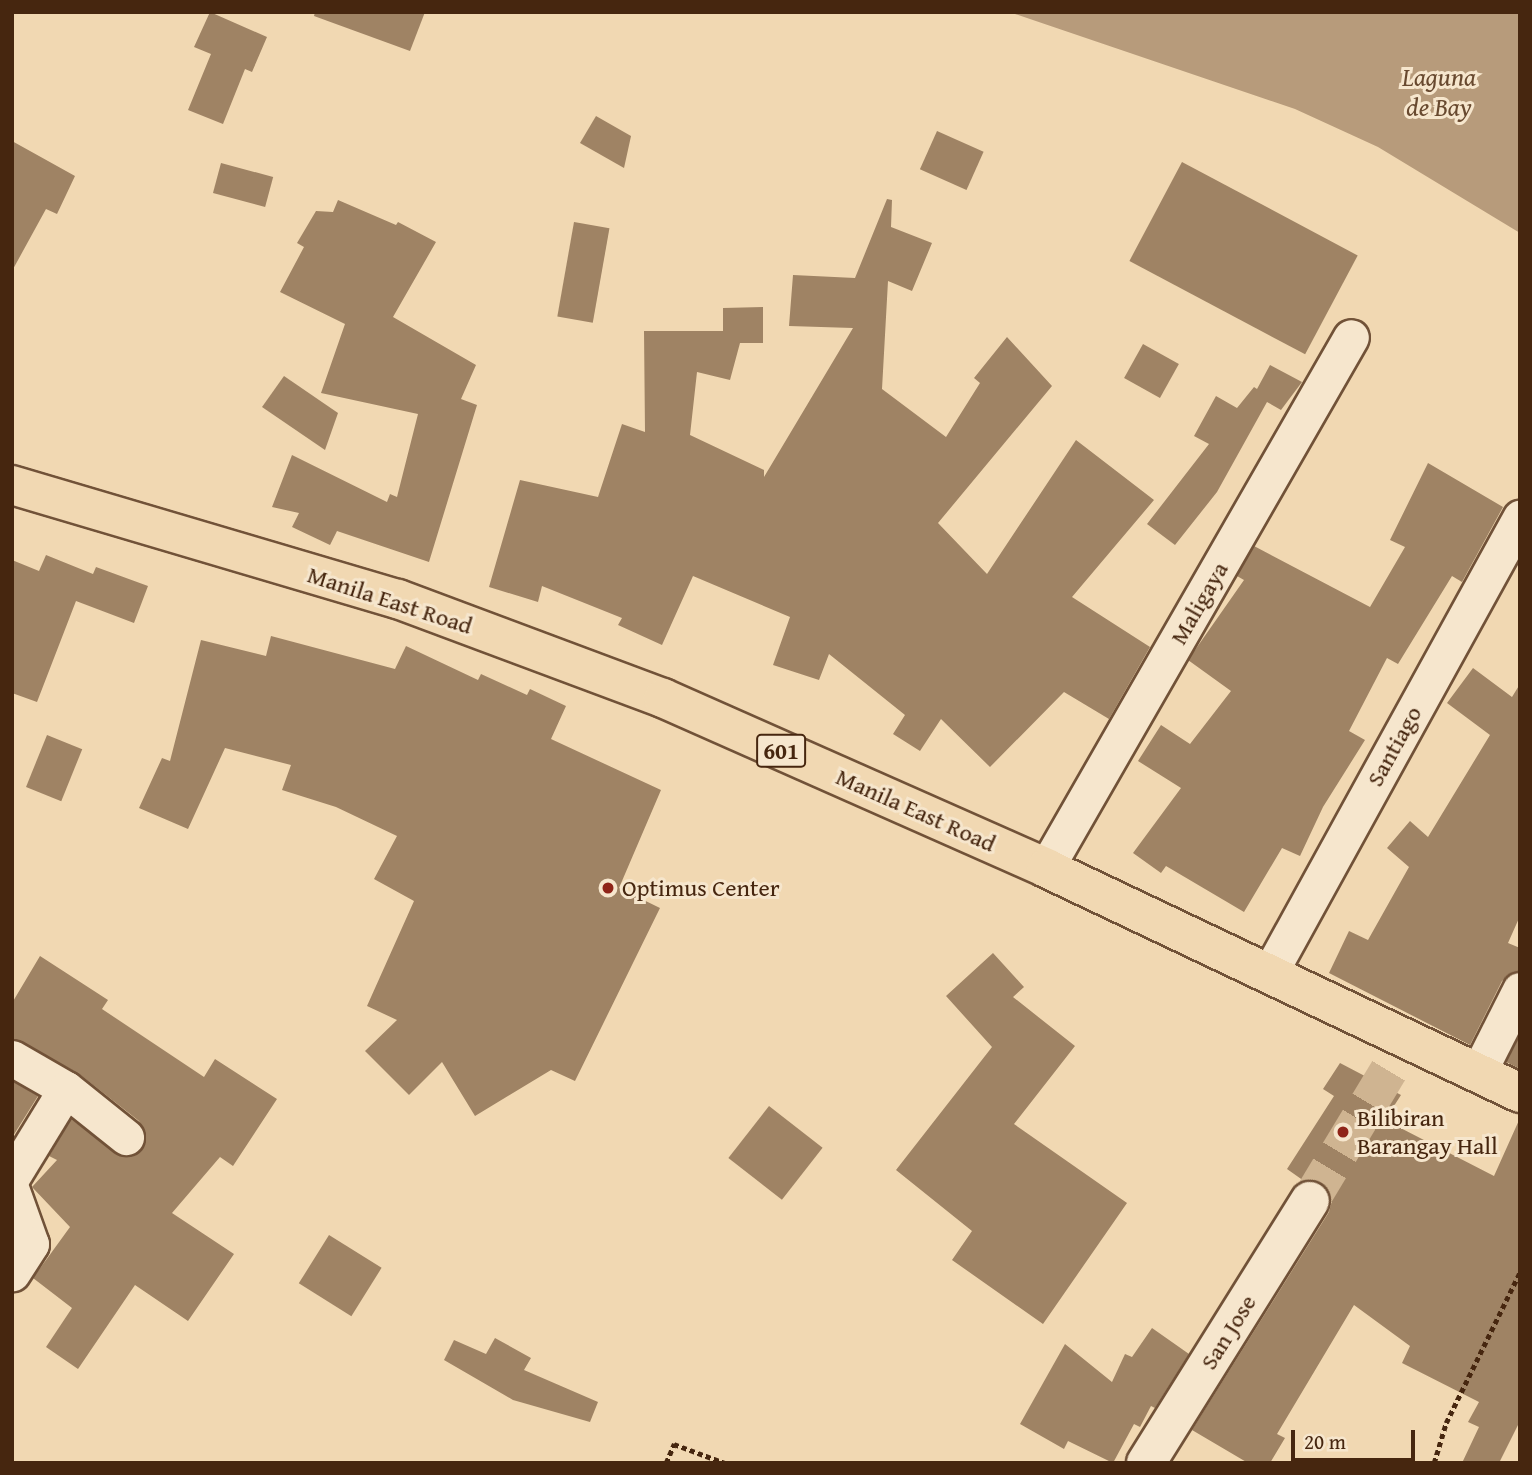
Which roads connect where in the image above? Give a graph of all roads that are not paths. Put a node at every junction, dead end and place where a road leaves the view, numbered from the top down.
1 (1351, 337) dead end
2 (12, 485) edge
3 (1520, 518) edge
4 (1046, 868) junction
5 (1269, 974) junction
6 (1520, 990) edge
7 (12, 1058) edge
8 (1478, 1073) junction
9 (66, 1088) junction
10 (1520, 1093) edge
11 (126, 1137) dead end
12 (12, 1177) edge
13 (12, 1191) edge
14 (1310, 1201) tunnel mouth
15 (12, 1273) edge
16 (1146, 1463) edge

1 - 4 street, Maligaya
2 - 4 main road, Manila East Road / 601
3 - 5 street, Santiago
4 - 5 main road, Manila East Road / 601
5 - 8 main road, Manila East Road / 601
6 - 8 street
7 - 9 street
8 - 10 main road, Manila East Road / 601
9 - 11 street
9 - 12 street
13 - 15 street
14 - 16 street, San Jose

